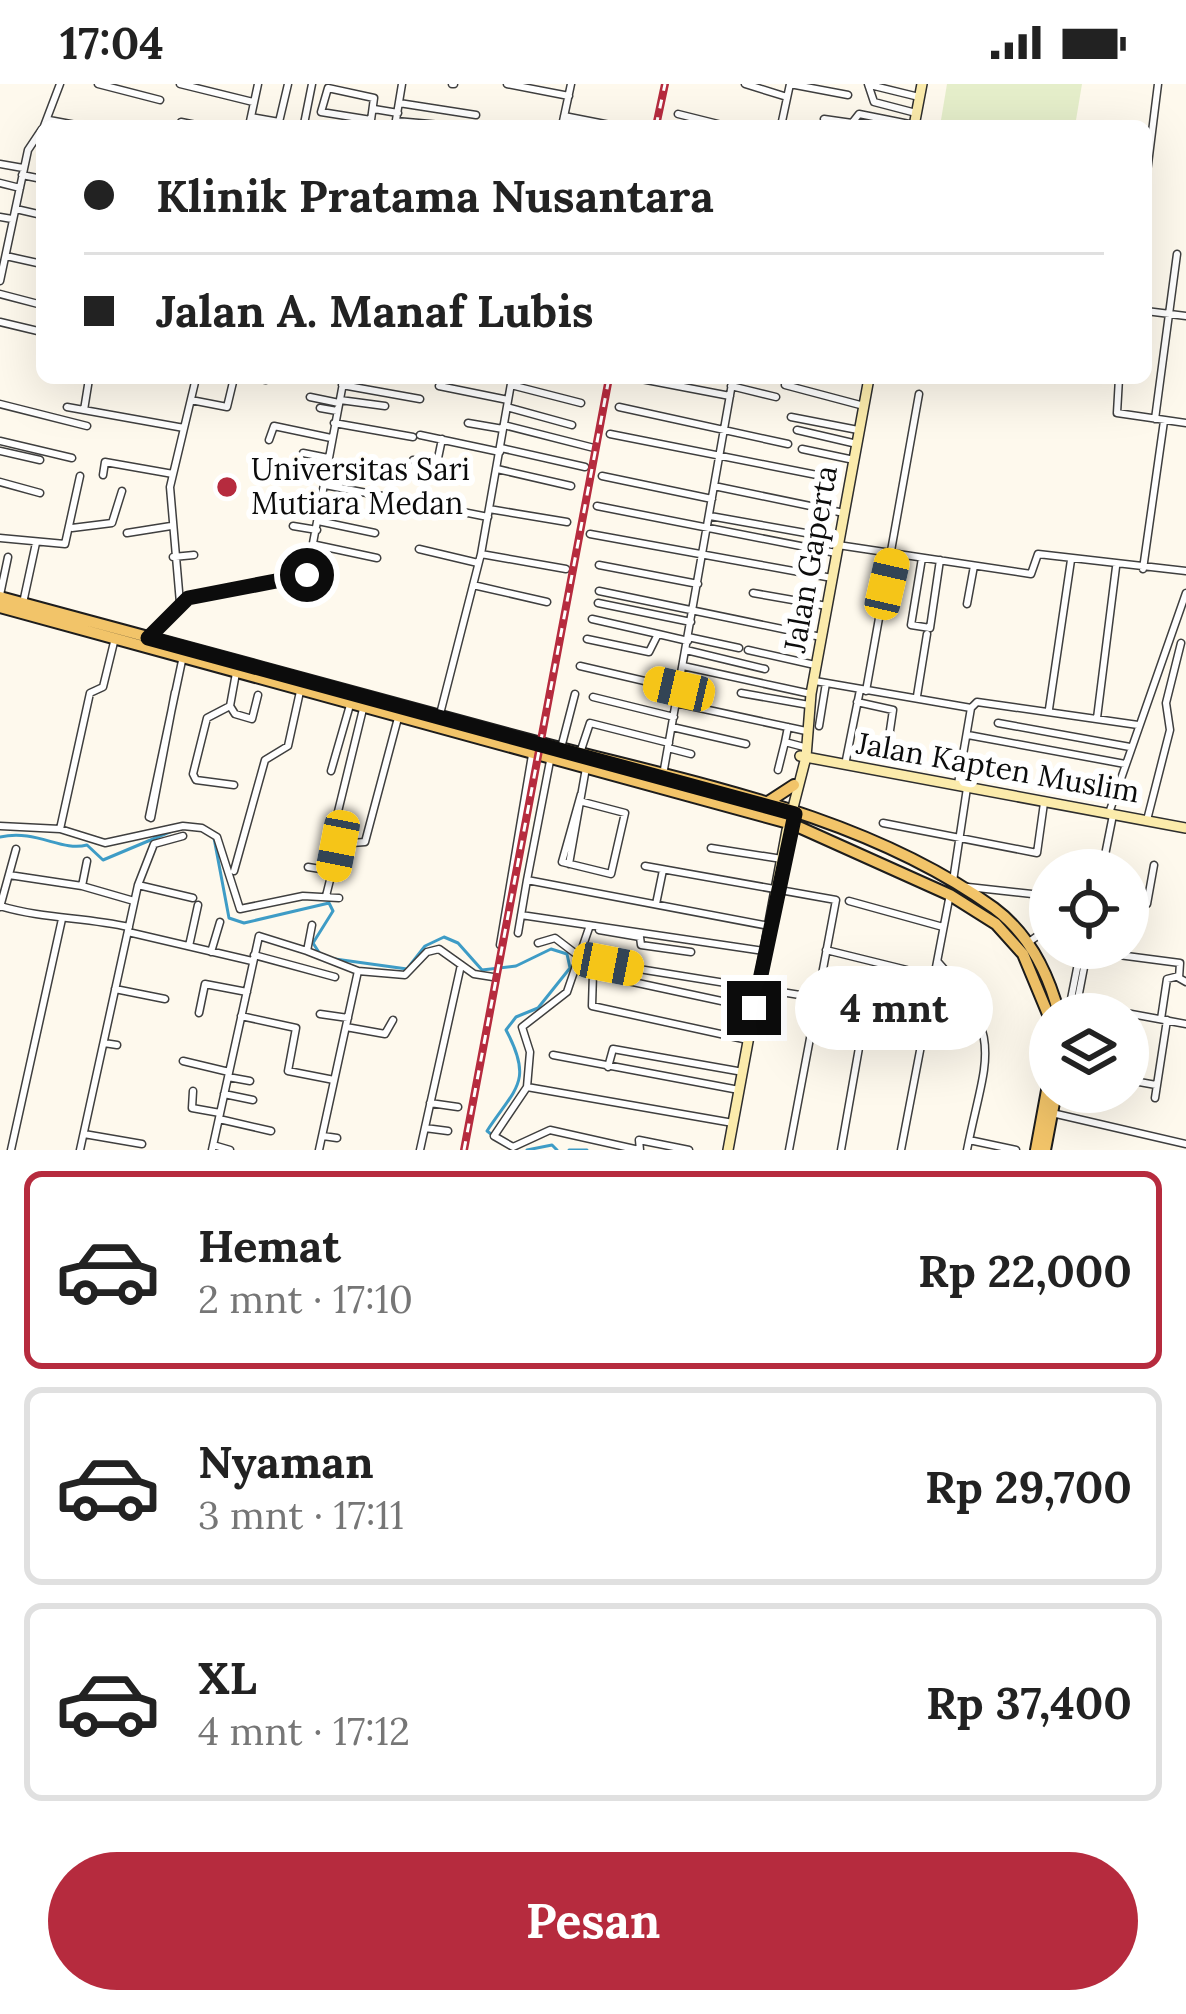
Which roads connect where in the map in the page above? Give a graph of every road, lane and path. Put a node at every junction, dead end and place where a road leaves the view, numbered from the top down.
1 (60, 84) edge
2 (98, 84) edge
3 (180, 84) edge
4 (258, 84) edge
5 (287, 84) edge
6 (312, 84) edge
7 (402, 84) edge
8 (507, 84) edge
9 (571, 84) edge
10 (745, 84) edge
11 (790, 84) edge
12 (867, 84) edge
13 (922, 84) edge
14 (1159, 85) edge
15 (848, 95) dead end
16 (569, 96) junction
17 (788, 97) junction
18 (919, 97) junction
19 (160, 100) dead end
20 (253, 102) junction
21 (399, 103) junction
22 (374, 109) junction
23 (678, 114) dead end
24 (476, 115) dead end
25 (565, 116) junction
26 (824, 119) dead end
27 (47, 120) edge
28 (250, 120) edge
29 (279, 120) edge
30 (305, 120) edge
31 (357, 120) edge
32 (368, 120) edge
33 (396, 120) edge
34 (564, 120) edge
35 (585, 120) edge
36 (702, 120) edge
37 (782, 120) edge
38 (831, 120) edge
39 (854, 120) edge
40 (901, 120) edge
41 (911, 120) edge
42 (915, 120) edge
43 (1152, 136) edge
44 (36, 146) edge
45 (0, 164) edge
46 (23, 172) junction
47 (36, 177) edge
48 (0, 183) edge
49 (20, 188) junction
50 (15, 209) junction
51 (36, 214) edge
52 (0, 217) edge
53 (12, 219) junction
54 (4, 251) edge
55 (1177, 254) dead end
56 (36, 262) edge
57 (0, 280) edge
58 (0, 294) edge
59 (36, 303) edge
60 (1152, 312) edge
61 (1169, 314) junction
62 (1186, 316) edge
63 (0, 322) edge
64 (36, 331) edge
65 (87, 384) edge
66 (194, 384) edge
67 (232, 384) edge
68 (343, 384) edge
69 (352, 384) edge
70 (511, 384) edge
71 (521, 384) edge
72 (667, 384) edge
73 (732, 384) edge
74 (738, 384) edge
75 (867, 384) edge
76 (1118, 384) edge
77 (439, 386) dead end
78 (785, 386) dead end
79 (920, 394) dead end
80 (730, 396) junction
81 (310, 397) dead end
82 (776, 397) dead end
83 (420, 399) dead end
84 (190, 400) junction
85 (581, 403) dead end
86 (0, 404) edge
87 (339, 404) junction
88 (508, 404) junction
89 (385, 406) dead end
90 (864, 406) junction
91 (619, 407) dead end
92 (76, 408) junction
93 (320, 408) dead end
94 (790, 417) dead end
95 (1160, 420) junction
96 (73, 422) junction
97 (334, 422) junction
98 (468, 423) dead end
99 (1186, 423) edge
100 (572, 425) dead end
101 (87, 426) dead end
102 (503, 427) junction
103 (184, 428) junction
104 (722, 430) junction
105 (797, 430) dead end
106 (859, 430) junction
107 (610, 434) dead end
108 (331, 438) junction
109 (269, 440) dead end
110 (442, 440) junction
111 (0, 441) edge
112 (788, 444) dead end
113 (856, 444) junction
114 (594, 448) dead end
115 (802, 449) dead end
116 (500, 450) junction
117 (0, 451) edge
118 (303, 453) dead end
119 (72, 458) dead end
120 (328, 458) junction
121 (718, 458) junction
122 (40, 460) dead end
123 (413, 460) dead end
124 (854, 460) junction
125 (585, 466) dead end
126 (497, 469) junction
127 (326, 470) junction
128 (173, 474) junction
129 (103, 475) dead end
130 (80, 476) dead end
131 (602, 476) dead end
132 (832, 478) dead end
133 (385, 481) dead end
134 (0, 482) edge
135 (325, 485) junction
136 (571, 486) dead end
137 (715, 486) junction
138 (122, 491) dead end
139 (40, 493) dead end
140 (398, 499) dead end
141 (712, 500) junction
142 (408, 501) dead end
143 (597, 506) dead end
144 (489, 513) junction
145 (844, 513) junction
146 (710, 516) junction
147 (567, 522) dead end
148 (171, 526) junction
149 (293, 526) dead end
150 (317, 526) junction
151 (72, 528) junction
152 (706, 529) junction
153 (128, 533) dead end
154 (375, 533) dead end
155 (590, 534) dead end
156 (0, 538) edge
157 (36, 544) junction
158 (314, 544) junction
159 (838, 546) junction
160 (419, 550) dead end
161 (894, 554) junction
162 (194, 555) dead end
163 (703, 556) junction
164 (8, 557) dead end
165 (173, 557) junction
166 (376, 558) dead end
167 (922, 558) junction
168 (480, 559) junction
169 (940, 560) junction
170 (1071, 560) junction
171 (599, 565) dead end
172 (974, 566) junction
173 (1117, 566) junction
174 (1143, 568) junction
175 (566, 569) dead end
176 (1186, 571) edge
177 (303, 577) junction
178 (832, 578) junction
179 (698, 584) junction
180 (472, 585) junction
181 (302, 590) dead end
182 (598, 591) dead end
183 (753, 593) dead end
184 (1186, 593) edge
185 (0, 596) edge
186 (547, 602) dead end
187 (23, 603) junction
188 (180, 603) junction
189 (598, 603) dead end
190 (967, 604) dead end
191 (827, 606) junction
192 (0, 608) edge
193 (693, 610) junction
194 (1182, 616) edge
195 (592, 619) dead end
196 (691, 622) junction
197 (658, 634) junction
198 (927, 634) dead end
199 (821, 637) junction
200 (115, 638) junction
201 (587, 639) dead end
202 (145, 641) junction
203 (687, 643) junction
204 (1181, 643) dead end
205 (183, 656) junction
206 (816, 665) junction
207 (238, 666) junction
208 (580, 666) dead end
209 (683, 666) junction
210 (765, 669) dead end
211 (814, 680) junction
212 (302, 683) junction
213 (826, 683) junction
214 (679, 689) junction
215 (863, 690) junction
216 (741, 693) dead end
217 (575, 694) dead end
218 (258, 695) dead end
219 (593, 697) dead end
220 (916, 698) junction
221 (810, 700) junction
222 (857, 702) junction
223 (676, 703) junction
224 (357, 704) junction
225 (230, 706) junction
226 (971, 708) junction
227 (1049, 709) junction
228 (399, 715) junction
229 (674, 717) junction
230 (1097, 718) junction
231 (438, 721) junction
232 (998, 723) dead end
233 (1138, 725) junction
234 (819, 726) dead end
235 (672, 727) junction
236 (788, 727) junction
237 (806, 731) junction
238 (968, 735) junction
239 (784, 742) junction
240 (746, 744) dead end
241 (669, 746) junction
242 (1131, 747) junction
243 (532, 751) junction
244 (556, 752) junction
245 (803, 752) junction
246 (691, 754) dead end
247 (886, 757) dead end
248 (583, 759) junction
249 (1125, 764) junction
250 (845, 765) junction
251 (778, 770) dead end
252 (331, 771) dead end
253 (159, 776) junction
254 (662, 780) junction
255 (234, 785) dead end
256 (962, 787) junction
257 (796, 790) junction
258 (582, 798) junction
259 (1045, 803) junction
260 (765, 804) junction
261 (1111, 813) junction
262 (808, 818) junction
263 (1147, 820) junction
264 (790, 821) junction
265 (883, 823) dead end
266 (0, 826) edge
267 (334, 828) dead end
268 (1186, 828) edge
269 (60, 829) junction
270 (183, 836) dead end
271 (960, 839) junction
272 (711, 848) dead end
273 (16, 849) dead end
274 (1105, 849) edge
275 (782, 860) junction
276 (87, 861) dead end
277 (1154, 865) dead end
278 (645, 866) dead end
279 (308, 867) dead end
280 (663, 870) junction
281 (234, 871) dead end
282 (333, 871) junction
283 (9, 875) junction
284 (529, 880) junction
285 (138, 885) junction
286 (82, 886) junction
287 (997, 886) junction
288 (954, 888) junction
289 (776, 890) junction
290 (1029, 892) edge
291 (1149, 893) edge
292 (326, 896) junction
293 (339, 898) dead end
294 (134, 901) junction
295 (849, 901) dead end
296 (656, 904) junction
297 (0, 906) edge
298 (991, 906) junction
299 (521, 915) junction
300 (62, 919) junction
301 (220, 922) dead end
302 (312, 926) dead end
303 (769, 926) junction
304 (944, 927) junction
305 (589, 928) junction
306 (128, 929) junction
307 (599, 930) junction
308 (518, 933) dead end
309 (1029, 942) edge
310 (538, 943) dead end
311 (500, 945) dead end
312 (189, 946) junction
313 (1024, 946) junction
314 (826, 950) junction
315 (307, 951) junction
316 (764, 951) junction
317 (211, 952) junction
318 (691, 952) dead end
319 (253, 958) junction
320 (1149, 958) edge
321 (580, 959) junction
322 (938, 962) junction
323 (608, 964) dead end
324 (461, 965) junction
325 (358, 970) junction
326 (577, 970) junction
327 (907, 970) dead end
328 (593, 973) junction
329 (335, 976) dead end
330 (493, 977) dead end
331 (1183, 979) edge
332 (116, 988) junction
333 (758, 991) junction
334 (247, 992) junction
335 (1041, 993) edge
336 (1050, 993) edge
337 (165, 999) dead end
338 (817, 999) junction
339 (754, 1008) junction
340 (866, 1008) junction
341 (199, 1013) dead end
342 (911, 1013) dead end
343 (320, 1014) dead end
344 (241, 1016) junction
345 (1149, 1018) edge
346 (393, 1020) dead end
347 (1164, 1020) junction
348 (347, 1022) junction
349 (1186, 1024) edge
350 (748, 1040) junction
351 (104, 1043) junction
352 (117, 1045) dead end
353 (553, 1055) dead end
354 (183, 1061) dead end
355 (608, 1067) junction
356 (742, 1072) junction
357 (228, 1074) junction
358 (334, 1080) junction
359 (250, 1081) dead end
360 (1149, 1084) edge
361 (1156, 1085) junction
362 (527, 1087) junction
363 (739, 1090) junction
364 (193, 1091) dead end
365 (224, 1094) junction
366 (1155, 1098) dead end
367 (254, 1100) dead end
368 (430, 1103) junction
369 (458, 1107) dead end
370 (1046, 1113) edge
371 (1052, 1113) joint
372 (219, 1116) junction
373 (734, 1123) junction
374 (425, 1128) junction
375 (271, 1131) dead end
376 (448, 1131) dead end
377 (84, 1135) junction
378 (322, 1136) junction
379 (337, 1138) dead end
380 (142, 1144) dead end
381 (1186, 1144) edge
382 (968, 1145) edge
383 (213, 1147) edge
384 (11, 1150) edge
385 (80, 1150) edge
386 (230, 1150) edge
387 (319, 1150) edge
388 (420, 1150) edge
389 (639, 1150) edge
390 (689, 1150) edge
391 (728, 1150) edge
392 (789, 1150) edge
393 (842, 1150) edge
394 (901, 1150) edge
395 (1016, 1150) edge
396 (1043, 1150) edge

1 - 27 street
2 - 19 street
3 - 20 street
4 - 20 street
5 - 29 street
6 - 30 street
7 - 21 street
8 - 16 street
9 - 16 street
10 - 17 street
11 - 15 street
11 - 17 street
12 - 18 street
12 - 41 street
13 - 18 street
14 - 43 street
16 - 25 street
17 - 37 street
18 - 42 street
20 - 28 street
21 - 24 street
21 - 33 street
22 - 31 street
22 - 32 street
22 - 33 street
23 - 36 street
25 - 34 street
25 - 35 street
26 - 38 street
39 - 40 street
44 - 46 street
45 - 46 street
46 - 47 street
46 - 49 street
48 - 49 street
49 - 50 street
50 - 51 street
50 - 53 street
52 - 53 street
53 - 54 street
54 - 56 street
54 - 57 street
55 - 61 street
58 - 59 street
60 - 61 street
61 - 62 street
61 - 95 street
63 - 64 street
65 - 92 street
66 - 84 street
67 - 84 street
68 - 87 street
69 - 83 street
70 - 88 street
71 - 85 street
72 - 80 street
73 - 80 street
74 - 82 street
75 - 90 street, Jalan Gaperta
76 - 95 street
77 - 88 street
78 - 90 street
79 - 161 street
80 - 104 street
81 - 87 street
84 - 103 street
86 - 96 street
87 - 89 street
87 - 93 street
87 - 97 street
88 - 100 street
88 - 102 street
90 - 106 street, Jalan Gaperta
91 - 104 street
92 - 96 street
92 - 103 street
94 - 106 street
95 - 99 street
95 - 174 street
96 - 101 street
97 - 108 street
97 - 110 street
98 - 102 street
102 - 114 street
102 - 116 street
103 - 128 street
104 - 112 street
104 - 121 street
105 - 113 street
106 - 113 street, Jalan Gaperta
107 - 121 street
108 - 109 street
108 - 120 street
110 - 116 street
110 - 123 street
111 - 119 street
113 - 124 street, Jalan Gaperta
115 - 124 street
116 - 125 street
116 - 126 street
117 - 122 street
118 - 120 street
120 - 127 street
121 - 132 street
121 - 137 street
124 - 145 street, Jalan Gaperta
126 - 136 street
126 - 144 street
127 - 133 street
127 - 135 street
128 - 129 street
128 - 148 street
130 - 151 street
131 - 141 street
134 - 139 street
135 - 140 street
135 - 150 street
137 - 141 street
137 - 145 street
138 - 151 street
141 - 146 street
142 - 144 street
143 - 152 street
144 - 147 street
144 - 168 street
145 - 159 street, Jalan Gaperta
146 - 152 street
146 - 159 street
148 - 153 street
148 - 165 street
149 - 150 street
150 - 154 street
150 - 158 street
151 - 157 street
152 - 159 street
152 - 163 street
155 - 163 street
156 - 157 street
157 - 187 street
158 - 166 street
158 - 177 street
159 - 161 street
159 - 178 street, Jalan Gaperta
160 - 168 street
161 - 167 street
161 - 215 street
162 - 165 street
163 - 178 street
163 - 179 street
164 - 185 street
165 - 188 street
167 - 169 street
167 - 169 street
168 - 175 street
168 - 180 street
169 - 172 street
170 - 172 street
170 - 173 street
170 - 227 street
171 - 179 street
172 - 190 street
173 - 174 street
173 - 230 street
174 - 176 street
177 - 181 street
177 - 188 street
178 - 191 street, Jalan Gaperta
179 - 193 street
180 - 186 street
180 - 231 street
182 - 193 street
183 - 191 street
184 - 194 street
185 - 187 main road
187 - 202 main road
188 - 202 street
189 - 196 street
191 - 199 street, Jalan Gaperta
192 - 200 main road
193 - 196 street
193 - 199 street
194 - 233 street
195 - 197 street
196 - 203 street
197 - 201 street
197 - 203 street
198 - 220 street
199 - 206 street, Jalan Gaperta
200 - 202 main road
200 - 269 street
202 - 205 main road
202 - 207 main road
203 - 206 street
203 - 209 street
203 - 210 street
204 - 263 street
205 - 207 main road
205 - 253 street
206 - 211 street, Jalan Gaperta
207 - 212 main road
207 - 225 street
208 - 214 street
209 - 214 street
209 - 221 street
211 - 213 street
211 - 221 street, Jalan Gaperta
212 - 224 main road
212 - 231 main road
212 - 281 street
213 - 215 street
213 - 234 street
214 - 223 street
215 - 220 street
215 - 222 street
216 - 221 street
217 - 244 street
218 - 225 street
219 - 229 street
220 - 226 street
221 - 237 street, Jalan Gaperta
222 - 247 street
222 - 250 street
223 - 229 street
223 - 236 street
224 - 228 main road
224 - 252 street
224 - 267 street
225 - 255 street
226 - 227 street
226 - 238 street
227 - 230 street
228 - 231 main road
228 - 282 street
229 - 235 street
230 - 233 street
231 - 243 main road
231 - 244 main road
232 - 242 street
233 - 242 street
235 - 240 street
235 - 241 street
236 - 237 street
236 - 239 street
237 - 245 street, Jalan Gaperta
238 - 249 street
238 - 256 street
239 - 245 street
239 - 251 street
241 - 246 street
241 - 248 street
241 - 254 street
242 - 249 street
243 - 244 main road
243 - 311 street
244 - 248 main road
244 - 284 street
245 - 250 street, Jalan Kapten Muslim
245 - 257 street, Jalan Gaperta
248 - 254 main road
248 - 258 street
249 - 261 street
250 - 256 street, Jalan Kapten Muslim
253 - 253 street
254 - 260 main road
254 - 264 main road
256 - 259 street, Jalan Kapten Muslim
256 - 271 street
257 - 260 main road
257 - 262 main road
257 - 264 street, Jalan Gaperta
258 - 258 street
259 - 261 street, Jalan Kapten Muslim
259 - 271 street
260 - 264 main road
261 - 263 street, Jalan Kapten Muslim
261 - 274 street
262 - 264 main road
262 - 288 main road
263 - 268 street, Jalan Kapten Muslim
264 - 275 street, Jalan Gaperta
264 - 288 main road
265 - 271 street
266 - 269 street
269 - 292 street
270 - 285 street
271 - 288 street
272 - 275 street
273 - 283 street
275 - 289 street, Jalan Gaperta
276 - 286 street
277 - 291 street
278 - 280 street
279 - 282 street
280 - 289 street
280 - 296 street
282 - 292 street
283 - 286 street
283 - 297 street
284 - 296 street
284 - 299 street
285 - 294 street
285 - 312 street
286 - 294 street
287 - 288 street
287 - 290 street
287 - 298 street
288 - 298 main road
288 - 304 street
288 - 313 main road
289 - 303 street, Jalan Gaperta
289 - 314 street
292 - 293 street
294 - 306 street
295 - 304 street
296 - 303 street
297 - 300 street
298 - 313 main road
299 - 305 street
299 - 308 street
300 - 306 street
300 - 384 street
301 - 317 street
302 - 315 street
303 - 316 street, Jalan Gaperta
304 - 322 street
305 - 307 street
305 - 321 street
306 - 312 street
306 - 332 street
307 - 316 street
307 - 318 street
309 - 313 street
310 - 321 street
312 - 317 street
313 - 335 main road
313 - 336 main road
314 - 327 street
314 - 338 street
315 - 319 street
315 - 325 street
316 - 333 street, Jalan Gaperta
317 - 319 street
319 - 329 street
319 - 334 street
320 - 331 street
321 - 326 street
322 - 382 street
322 - 394 street
323 - 333 street
324 - 325 street
324 - 330 street
324 - 368 street
325 - 348 street
326 - 328 street
326 - 362 street
328 - 339 street
328 - 350 street
331 - 347 street
332 - 337 street
332 - 351 street
333 - 338 street
333 - 339 street, Jalan Gaperta
334 - 341 street
334 - 344 street
338 - 340 street
338 - 392 street
339 - 350 street, Jalan Gaperta
340 - 342 street
340 - 393 street
343 - 348 street
344 - 357 street
344 - 358 street
345 - 347 street
346 - 348 street
347 - 349 street
347 - 361 street
348 - 358 street
350 - 356 street, Jalan Gaperta
351 - 352 street
351 - 377 street
353 - 355 street
354 - 357 street
355 - 356 street
355 - 363 street
356 - 363 street, Jalan Gaperta
357 - 359 street
357 - 365 street
358 - 378 street
360 - 361 street
361 - 366 street
362 - 373 street
362 - 389 street
363 - 373 street, Jalan Gaperta
364 - 372 street
365 - 367 street
365 - 372 street
368 - 369 street
368 - 374 street
370 - 396 main road
371 - 381 street
371 - 396 main road
372 - 375 street
372 - 383 street
373 - 391 street, Jalan Gaperta
374 - 376 street
374 - 388 street
377 - 380 street
377 - 385 street
378 - 379 street
378 - 387 street
382 - 395 street
383 - 386 street
389 - 390 street

